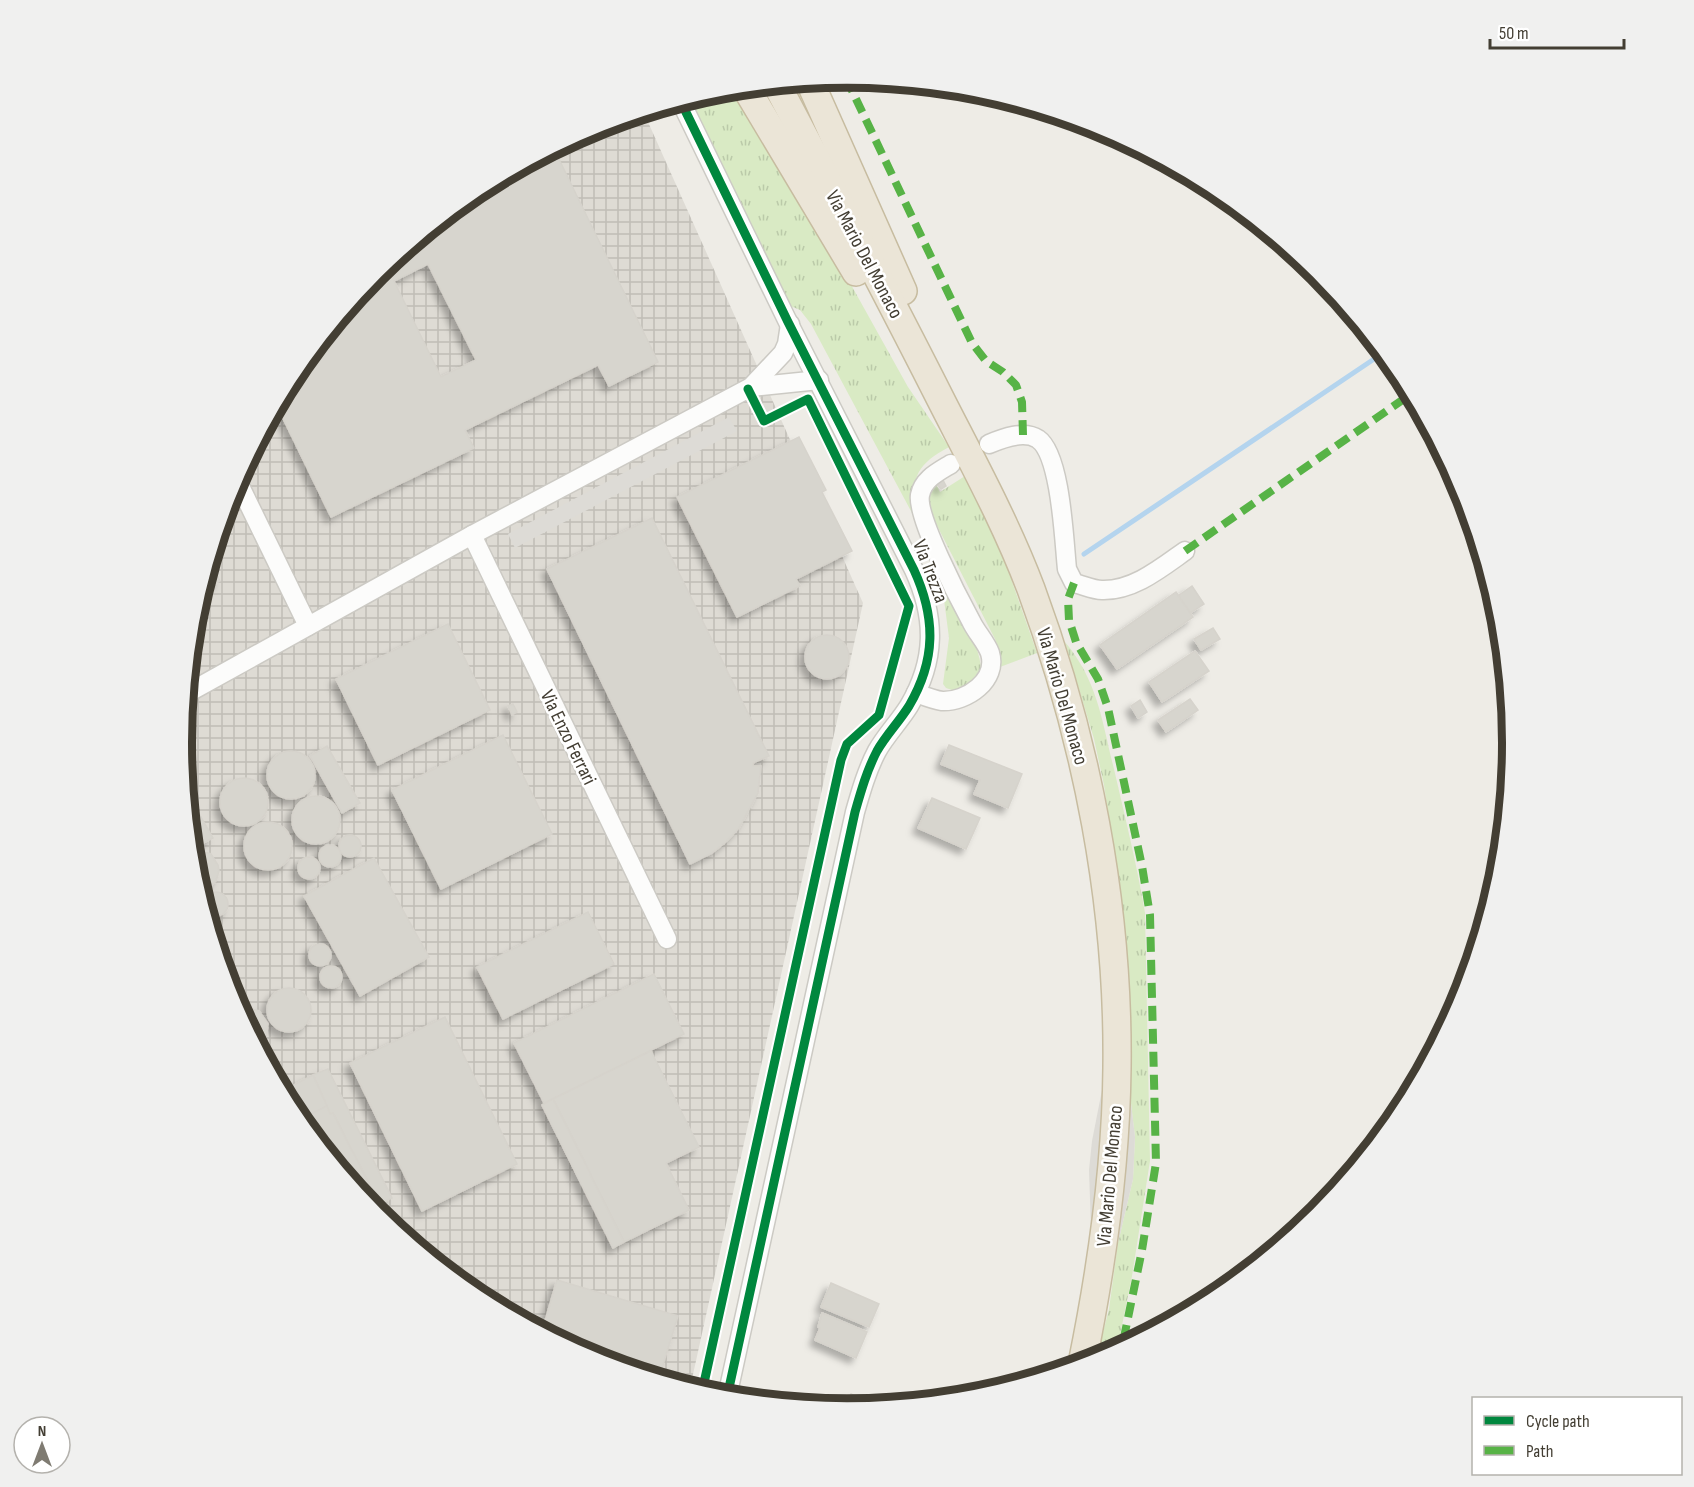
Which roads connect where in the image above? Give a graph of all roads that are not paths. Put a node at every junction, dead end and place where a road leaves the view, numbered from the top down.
1 (813, 90) edge
2 (781, 92) edge
3 (751, 96) edge
4 (685, 109) edge
5 (790, 324) junction
6 (808, 360) junction
7 (770, 369) junction
8 (819, 380) junction
9 (932, 381) junction
10 (789, 383) junction
11 (751, 387) junction
12 (989, 444) dead end
13 (951, 464) dead end
14 (243, 492) edge
15 (472, 535) junction
16 (1185, 550) dead end
17 (308, 626) junction
18 (194, 689) edge
19 (916, 693) junction
20 (667, 939) dead end
21 (1084, 1354) edge
22 (729, 1388) edge

1 - 9 highway
2 - 9 highway, Via Mario Del Monaco
3 - 9 highway
4 - 5 street, Via Trezza
5 - 6 street, Via Trezza
5 - 7 street
6 - 7 street
6 - 8 street, Via Trezza
6 - 10 street
7 - 11 street
8 - 10 street
8 - 19 street, Via Trezza
9 - 21 highway, Via Mario Del Monaco
10 - 11 street
11 - 15 street
12 - 16 street
13 - 19 street
14 - 17 street
15 - 17 street
15 - 20 street, Via Enzo Ferrari
17 - 18 street
19 - 22 street, Via Trezza

